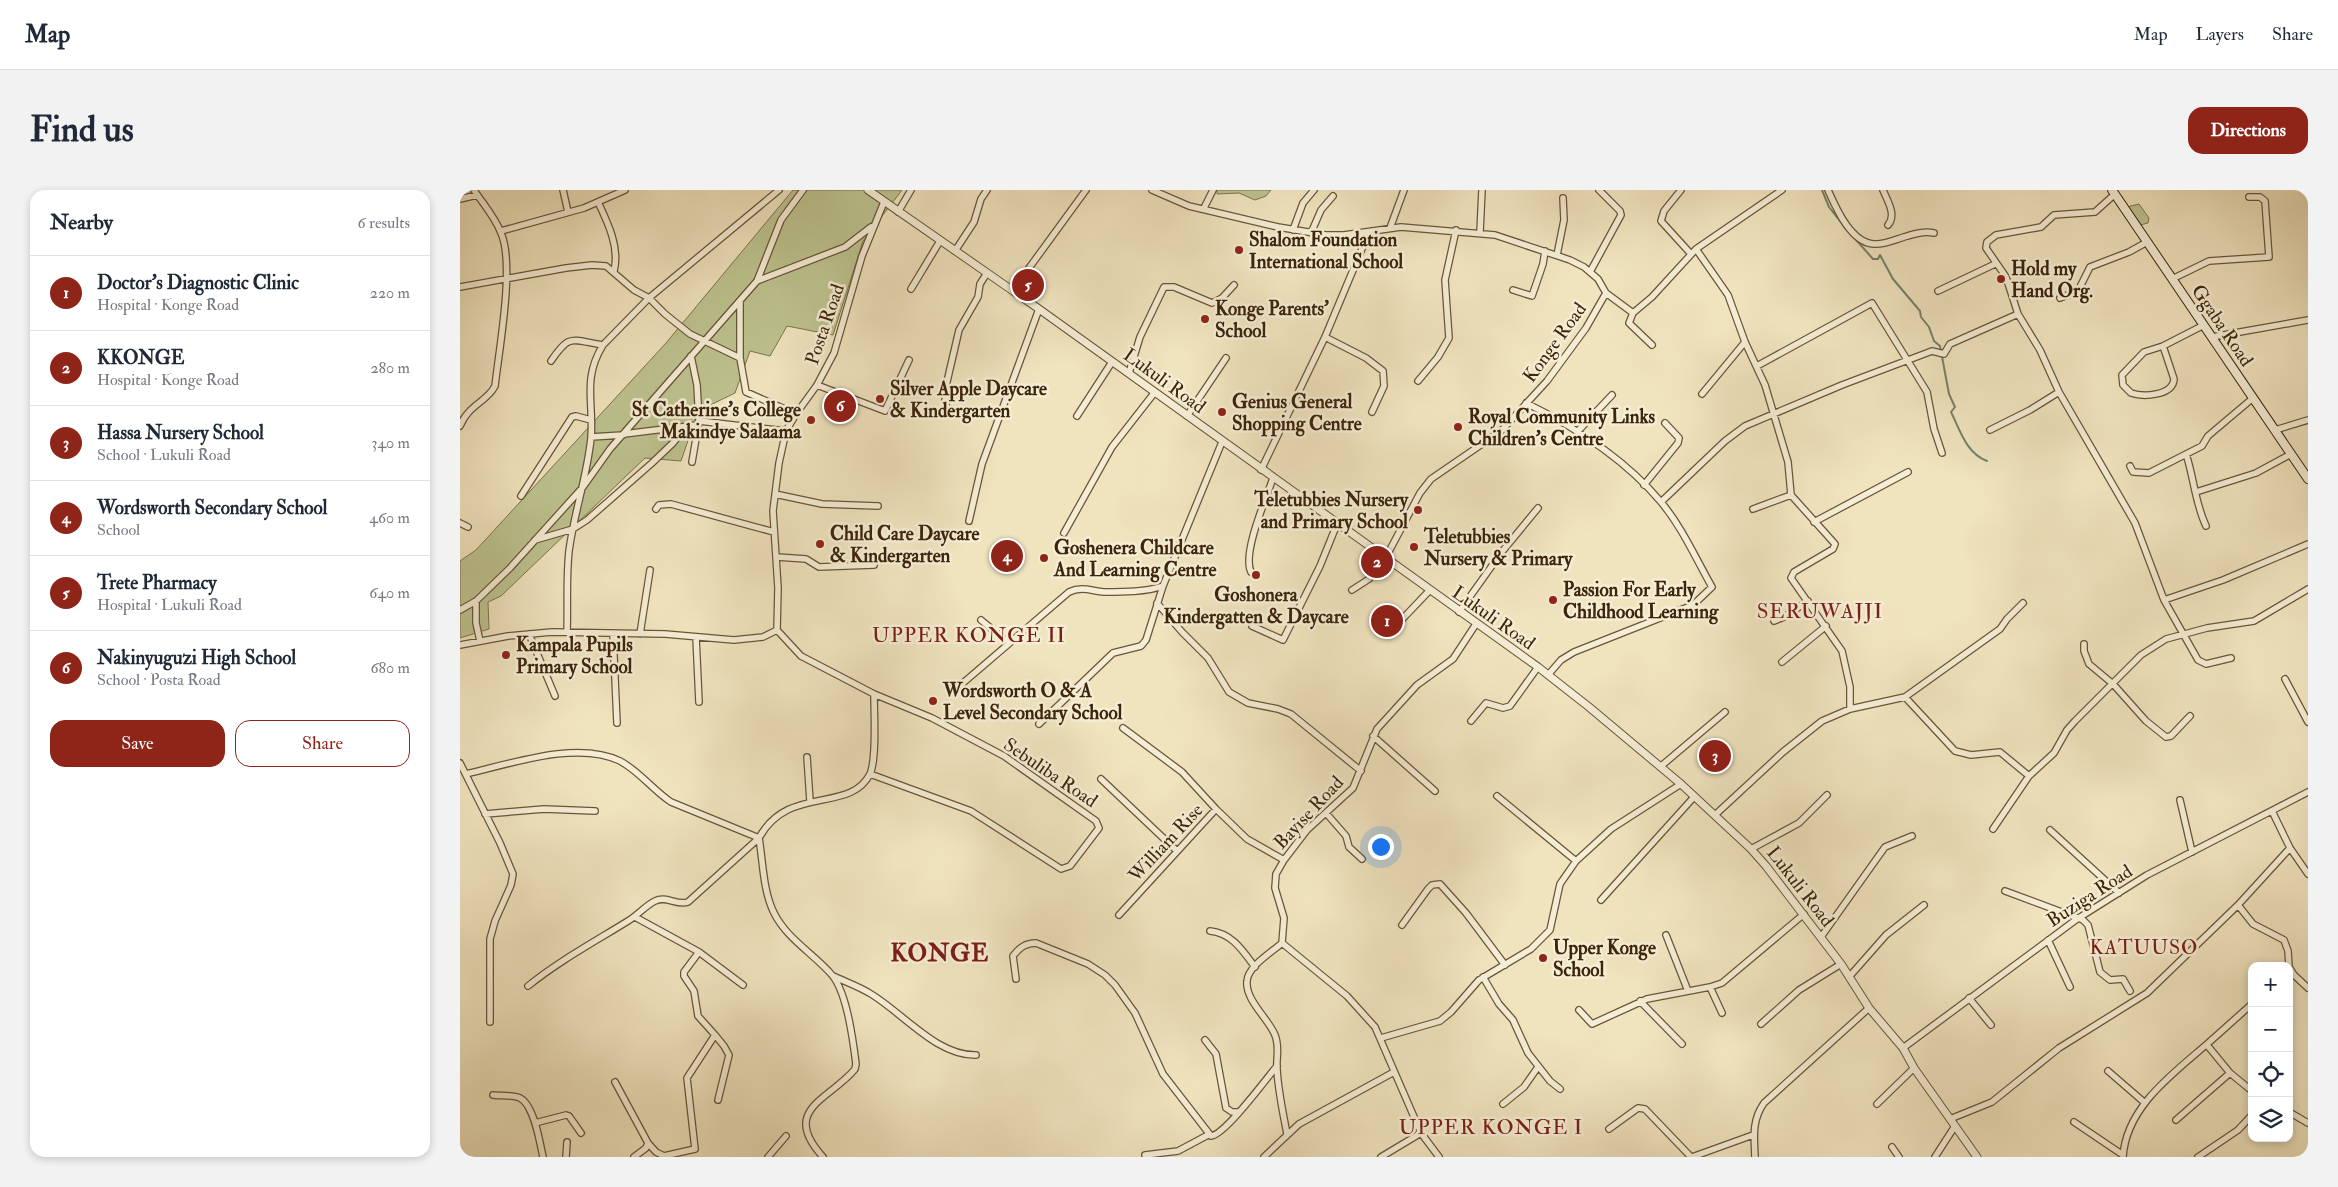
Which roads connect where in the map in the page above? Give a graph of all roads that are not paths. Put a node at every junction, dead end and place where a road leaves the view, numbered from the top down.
1 (563, 190) edge
2 (625, 190) edge
3 (779, 190) edge
4 (804, 190) edge
5 (868, 190) edge
6 (911, 190) edge
7 (987, 190) edge
8 (1086, 190) edge
9 (1152, 190) edge
10 (1213, 190) edge
11 (1314, 190) edge
12 (1404, 190) edge
13 (1482, 190) edge
14 (1599, 190) edge
15 (1681, 190) edge
16 (1782, 190) edge
17 (1828, 190) edge
18 (1883, 190) edge
19 (2113, 192) edge
20 (476, 193) edge
21 (1333, 196) dead end
22 (2249, 197) dead end
23 (1564, 198) dead end
24 (460, 199) edge
25 (598, 202) junction
26 (884, 202) junction
27 (1204, 208) junction
28 (568, 212) junction
29 (898, 212) junction
30 (1888, 225) dead end
31 (873, 226) junction
32 (1390, 228) junction
33 (1293, 230) junction
34 (1456, 230) junction
35 (501, 231) junction
36 (1369, 232) junction
37 (1480, 232) junction
38 (1311, 233) junction
39 (1934, 233) dead end
40 (940, 241) junction
41 (2147, 242) junction
42 (1696, 249) junction
43 (955, 251) junction
44 (1545, 251) junction
45 (1691, 254) junction
46 (1557, 256) junction
47 (1995, 264) junction
48 (614, 272) junction
49 (1590, 272) junction
50 (987, 273) junction
51 (2172, 279) junction
52 (507, 280) junction
53 (756, 281) junction
54 (460, 286) edge
55 (1234, 286) dead end
56 (911, 289) dead end
57 (1013, 290) junction
58 (1513, 290) dead end
59 (1938, 291) dead end
60 (1606, 293) junction
61 (649, 298) junction
62 (2060, 298) dead end
63 (740, 300) junction
64 (1039, 309) junction
65 (1633, 313) junction
66 (2018, 314) junction
67 (2308, 320) edge
68 (2204, 325) junction
69 (1325, 337) junction
70 (2212, 337) junction
71 (704, 341) junction
72 (1744, 342) junction
73 (1652, 344) dead end
74 (603, 345) junction
75 (2163, 346) junction
76 (691, 356) junction
77 (740, 358) junction
78 (1226, 358) dead end
79 (909, 360) dead end
80 (1907, 361) junction
81 (551, 362) dead end
82 (1112, 362) junction
83 (1757, 366) junction
84 (1128, 373) junction
85 (1418, 381) dead end
86 (818, 385) junction
87 (1155, 392) junction
88 (2059, 392) junction
89 (1702, 394) dead end
90 (1612, 395) dead end
91 (2252, 398) junction
92 (1526, 403) junction
93 (948, 410) dead end
94 (1372, 412) dead end
95 (1774, 413) junction
96 (796, 414) junction
97 (1077, 416) dead end
98 (1187, 416) junction
99 (591, 420) junction
100 (2308, 420) edge
101 (698, 423) junction
102 (1665, 424) dead end
103 (460, 426) edge
104 (686, 426) junction
105 (1990, 430) dead end
106 (2274, 430) junction
107 (786, 431) junction
108 (1578, 431) junction
109 (623, 434) junction
110 (591, 437) junction
111 (1222, 442) junction
112 (1942, 453) dead end
113 (2186, 454) junction
114 (2291, 454) junction
115 (692, 462) dead end
116 (2130, 466) dead end
117 (1261, 470) junction
118 (1908, 472) dead end
119 (1272, 478) junction
120 (2308, 479) edge
121 (1644, 485) junction
122 (583, 487) junction
123 (2196, 492) junction
124 (775, 494) junction
125 (1791, 495) junction
126 (521, 496) dead end
127 (1661, 502) junction
128 (878, 506) dead end
129 (1538, 508) dead end
130 (656, 509) dead end
131 (1753, 509) dead end
132 (969, 521) dead end
133 (1814, 522) junction
134 (460, 523) edge
135 (1337, 524) junction
136 (2206, 526) dead end
137 (468, 527) dead end
138 (573, 529) junction
139 (774, 532) junction
140 (1064, 533) dead end
141 (533, 541) junction
142 (2308, 544) edge
143 (777, 557) junction
144 (1386, 559) junction
145 (874, 565) dead end
146 (650, 570) dead end
147 (1251, 572) dead end
148 (1163, 586) junction
149 (1352, 590) dead end
150 (1429, 590) junction
151 (2308, 590) edge
152 (476, 600) junction
153 (2164, 600) junction
154 (1808, 602) junction
155 (1157, 603) junction
156 (2023, 603) dead end
157 (460, 610) edge
158 (1458, 612) junction
159 (981, 620) dead end
160 (1774, 621) dead end
161 (1476, 624) junction
162 (1252, 626) dead end
163 (1826, 626) junction
164 (777, 630) junction
165 (567, 632) junction
166 (1390, 632) dead end
167 (2183, 633) junction
168 (529, 634) junction
169 (613, 634) junction
170 (640, 634) junction
171 (696, 637) junction
172 (480, 641) junction
173 (1008, 643) junction
174 (2084, 644) dead end
175 (460, 645) edge
176 (2231, 658) dead end
177 (1782, 662) dead end
178 (1538, 667) junction
179 (1548, 675) junction
180 (2285, 679) dead end
181 (2113, 684) junction
182 (956, 689) dead end
183 (874, 694) junction
184 (555, 696) dead end
185 (1905, 697) junction
186 (699, 702) dead end
187 (1850, 709) junction
188 (1725, 712) dead end
189 (2190, 716) dead end
190 (1471, 721) dead end
191 (2308, 722) edge
192 (617, 723) dead end
193 (1039, 724) dead end
194 (1123, 728) dead end
195 (1372, 736) junction
196 (807, 757) dead end
197 (460, 763) edge
198 (1660, 767) junction
199 (1361, 771) junction
200 (466, 774) junction
201 (870, 774) junction
202 (2029, 776) junction
203 (1101, 779) dead end
204 (1681, 784) junction
205 (1435, 791) dead end
206 (2308, 792) edge
207 (1827, 795) dead end
208 (1497, 796) dead end
209 (1694, 797) junction
210 (2180, 800) dead end
211 (810, 801) junction
212 (1216, 809) junction
213 (595, 811) dead end
214 (2272, 811) junction
215 (1326, 813) junction
216 (485, 814) junction
217 (1714, 815) junction
218 (1993, 829) dead end
219 (2050, 830) dead end
220 (1912, 836) dead end
221 (759, 838) junction
222 (2290, 848) junction
223 (1751, 849) junction
224 (1176, 851) junction
225 (2192, 852) junction
226 (1362, 859) dead end
227 (1284, 860) junction
228 (1576, 860) junction
229 (2308, 874) edge
230 (2005, 891) dead end
231 (2118, 893) junction
232 (1601, 900) dead end
233 (2238, 905) junction
234 (1924, 906) dead end
235 (1804, 914) junction
236 (1119, 915) dead end
237 (634, 917) junction
238 (2077, 919) junction
239 (1402, 925) dead end
240 (1210, 931) dead end
241 (1666, 935) dead end
242 (1821, 937) junction
243 (2048, 940) junction
244 (1282, 943) junction
245 (698, 952) junction
246 (2289, 962) edge
247 (1841, 964) junction
248 (1505, 965) junction
249 (1255, 967) junction
250 (2293, 973) edge
251 (833, 976) junction
252 (1483, 977) junction
253 (1849, 978) junction
254 (1016, 979) dead end
255 (742, 985) dead end
256 (528, 986) dead end
257 (2070, 987) dead end
258 (1710, 988) junction
259 (2308, 988) edge
260 (1688, 991) junction
261 (2130, 991) dead end
262 (1969, 998) junction
263 (1640, 1001) junction
264 (2249, 1007) edge
265 (1869, 1008) junction
266 (1579, 1010) dead end
267 (1722, 1013) dead end
268 (490, 1022) dead end
269 (1761, 1024) dead end
270 (1991, 1026) dead end
271 (715, 1035) junction
272 (1381, 1038) junction
273 (1205, 1040) dead end
274 (1682, 1044) dead end
275 (2206, 1045) junction
276 (1903, 1048) junction
277 (976, 1055) dead end
278 (1277, 1066) junction
279 (1538, 1067) junction
280 (1914, 1068) junction
281 (2108, 1071) dead end
282 (1394, 1072) junction
283 (2230, 1073) junction
284 (615, 1082) dead end
285 (2248, 1088) edge
286 (1560, 1089) dead end
287 (493, 1095) dead end
288 (718, 1100) dead end
289 (2145, 1103) junction
290 (1503, 1104) dead end
291 (1877, 1104) dead end
292 (1239, 1112) junction
293 (2293, 1114) edge
294 (1950, 1119) junction
295 (2176, 1120) dead end
296 (2248, 1120) edge
297 (2074, 1122) dead end
298 (2308, 1122) edge
299 (535, 1124) junction
300 (1954, 1126) junction
301 (1609, 1129) dead end
302 (582, 1133) dead end
303 (1421, 1133) junction
304 (1287, 1134) junction
305 (1208, 1135) junction
306 (1754, 1135) junction
307 (786, 1136) dead end
308 (567, 1142) dead end
309 (648, 1143) junction
310 (1892, 1147) dead end
311 (1145, 1155) dead end
312 (2123, 1156) edge
313 (544, 1157) edge
314 (566, 1157) edge
315 (634, 1157) edge
316 (768, 1157) edge
317 (823, 1157) edge
318 (1264, 1157) edge
319 (1381, 1157) edge
320 (1439, 1157) edge
321 (1692, 1157) edge
322 (1755, 1157) edge
323 (1899, 1157) edge
324 (1935, 1157) edge
325 (1977, 1157) edge
326 (2198, 1157) edge

1 - 28 street
2 - 25 street
3 - 61 street
4 - 53 street
5 - 26 street, Lukuli Road
6 - 29 street
7 - 43 street
8 - 57 street
9 - 27 street
10 - 27 street
11 - 33 street
12 - 32 street
13 - 37 street
14 - 49 street
15 - 45 street
16 - 42 street
17 - 39 street
18 - 30 street
19 - 41 main road, Ggaba Road
19 - 47 street
20 - 24 street
20 - 35 street
21 - 38 street
22 - 51 street
23 - 46 street
25 - 28 street
25 - 48 street
26 - 29 street, Lukuli Road
26 - 31 street, Posta Road
27 - 33 street
28 - 35 street
29 - 40 street, Lukuli Road
31 - 53 street
31 - 86 street, Posta Road
32 - 34 street
32 - 36 street
33 - 38 street
34 - 37 street
34 - 85 street
35 - 52 street
36 - 38 street
36 - 69 street
37 - 44 street
40 - 43 street, Lukuli Road
40 - 56 street
41 - 51 main road, Ggaba Road
41 - 62 street
42 - 45 street
42 - 72 street
43 - 50 street, Lukuli Road
44 - 46 street
44 - 58 street
45 - 65 street
46 - 49 street
47 - 59 street
47 - 66 street
48 - 52 street
48 - 61 street
49 - 60 street
50 - 57 street, Lukuli Road
50 - 93 street
51 - 68 main road, Ggaba Road
52 - 54 street
52 - 103 street
53 - 63 street
55 - 84 street
57 - 64 street, Lukuli Road
60 - 65 street, Konge Road
60 - 92 street, Konge Road
61 - 71 street
61 - 74 street
63 - 71 street
63 - 77 street
64 - 82 street, Lukuli Road
64 - 132 street
65 - 73 street
66 - 80 street
66 - 88 street
67 - 70 street
68 - 70 main road, Ggaba Road
68 - 75 street
69 - 94 street
69 - 117 street
70 - 91 main road, Ggaba Road
71 - 76 street
71 - 77 street
72 - 83 street
72 - 89 street
74 - 81 street
74 - 99 street
75 - 75 street
76 - 101 street
76 - 109 street
77 - 96 street
78 - 98 street
79 - 86 street
80 - 83 street
80 - 95 street
80 - 112 street
82 - 84 street, Lukuli Road
82 - 97 street
83 - 95 street
84 - 87 street, Lukuli Road
86 - 96 street, Posta Road
87 - 98 street, Lukuli Road
87 - 140 street
88 - 105 street
88 - 153 street
90 - 108 street
91 - 106 main road, Ggaba Road
91 - 113 street
92 - 108 street
92 - 144 street, Konge Road
95 - 125 street
95 - 127 street
96 - 107 street, Posta Road
98 - 111 street, Lukuli Road
99 - 110 street
99 - 126 street
100 - 106 street
101 - 104 street
101 - 107 street
101 - 115 street
102 - 121 street
104 - 109 street
104 - 138 street
106 - 114 main road, Ggaba Road
107 - 124 street, Posta Road
108 - 121 street
109 - 110 street
109 - 122 street
110 - 122 street
111 - 117 street, Lukuli Road
111 - 148 street
113 - 116 street
113 - 123 street
114 - 120 main road, Ggaba Road
114 - 123 street
117 - 119 street, Lukuli Road
118 - 133 street
119 - 135 street, Lukuli Road
119 - 147 street
121 - 127 street
122 - 138 street
122 - 141 street
123 - 136 street
124 - 128 street
124 - 139 street, Posta Road
125 - 131 street
125 - 133 street
127 - 179 street
129 - 158 street
130 - 139 street
133 - 154 street
134 - 137 street
135 - 144 street, Lukuli Road
135 - 162 street
138 - 141 street
138 - 165 street
139 - 143 street, Posta Road
141 - 152 street
142 - 153 street
143 - 145 street
143 - 164 street, Posta Road
144 - 149 street, Konge Road
144 - 150 street, Lukuli Road
146 - 170 street
148 - 155 street
148 - 173 street
150 - 158 street, Lukuli Road
150 - 166 street
151 - 167 street
152 - 157 street
152 - 172 street
153 - 167 street
154 - 160 street
154 - 163 street
155 - 193 street
155 - 199 street
156 - 185 street
158 - 161 street, Lukuli Road
159 - 173 street
161 - 178 street, Lukuli Road
161 - 195 street, Bayise Road
163 - 177 street
163 - 187 street
164 - 171 street
164 - 183 street, Sebuliba Road
165 - 168 street
165 - 169 street
167 - 176 street
167 - 181 street
168 - 172 street
168 - 184 street
169 - 170 street
169 - 192 street
170 - 171 street
171 - 186 street
172 - 175 street
173 - 182 street
174 - 181 street
178 - 179 street, Lukuli Road
178 - 190 street
179 - 198 street, Lukuli Road
180 - 191 street
181 - 189 street
181 - 202 street
183 - 201 street
183 - 201 street, Sebuliba Road
185 - 187 street
185 - 202 street
187 - 217 street
188 - 198 street
194 - 212 street
195 - 199 street, Bayise Road
195 - 205 street
196 - 211 street
197 - 200 street
198 - 204 street, Lukuli Road
199 - 215 street, Bayise Road
200 - 216 street
200 - 221 street
201 - 211 street
202 - 218 street
203 - 224 street, Sebuliba Road
204 - 209 street, Lukuli Road
204 - 228 street
206 - 214 street, Buziga Road
207 - 223 street
208 - 228 street
209 - 217 street, Lukuli Road
209 - 232 street
210 - 225 street
211 - 221 street
212 - 224 street, William Rise
212 - 227 street, William Rise
213 - 216 street
214 - 222 street
214 - 225 street, Buziga Road
215 - 226 street
215 - 227 street, Bayise Road
216 - 268 street
217 - 223 street, Lukuli Road
219 - 231 street
220 - 242 street
221 - 237 street
221 - 251 street
222 - 229 street
222 - 233 street
223 - 235 street, Lukuli Road
224 - 236 street, William Rise
225 - 231 street, Buziga Road
227 - 244 street, Bayise Road
228 - 248 street
230 - 238 street
231 - 238 street, Buziga Road
233 - 246 street
233 - 294 street
234 - 253 street
235 - 242 street, Lukuli Road
235 - 258 street
237 - 245 street
237 - 256 street
238 - 243 street, Buziga Road
238 - 261 street
239 - 248 street
240 - 249 street
241 - 260 street
242 - 247 street, Lukuli Road
243 - 257 street
243 - 262 street, Buziga Road
244 - 249 street
244 - 272 street
245 - 255 street
245 - 271 street
247 - 253 street, Lukuli Road
247 - 269 street
248 - 252 street
249 - 278 street
250 - 259 street
251 - 277 street
251 - 317 street
252 - 272 street
252 - 279 street
253 - 265 street, Lukuli Road
254 - 305 street
258 - 260 street
258 - 267 street
260 - 263 street
262 - 270 street
262 - 276 street, Buziga Road
263 - 266 street
263 - 274 street
264 - 275 street
265 - 276 street, Lukuli Road
265 - 306 street
271 - 288 street
271 - 309 street
272 - 282 street
273 - 292 street
275 - 283 street
275 - 289 street
276 - 280 street, Lukuli Road
278 - 292 street
278 - 304 street
279 - 286 street
279 - 290 street
280 - 291 street
280 - 294 street, Lukuli Road
281 - 289 street
282 - 303 street
282 - 304 street
283 - 285 street
283 - 295 street
284 - 309 street
287 - 299 street
289 - 312 street
292 - 305 street
293 - 298 street
294 - 300 street, Lukuli Road
296 - 326 street
297 - 312 street
299 - 302 street
299 - 313 street
300 - 324 street
300 - 325 street, Lukuli Road
301 - 321 street
303 - 319 street
303 - 320 street
304 - 318 street
305 - 311 street
306 - 321 street
306 - 322 street
307 - 316 street
308 - 314 street
309 - 315 street
310 - 323 street

